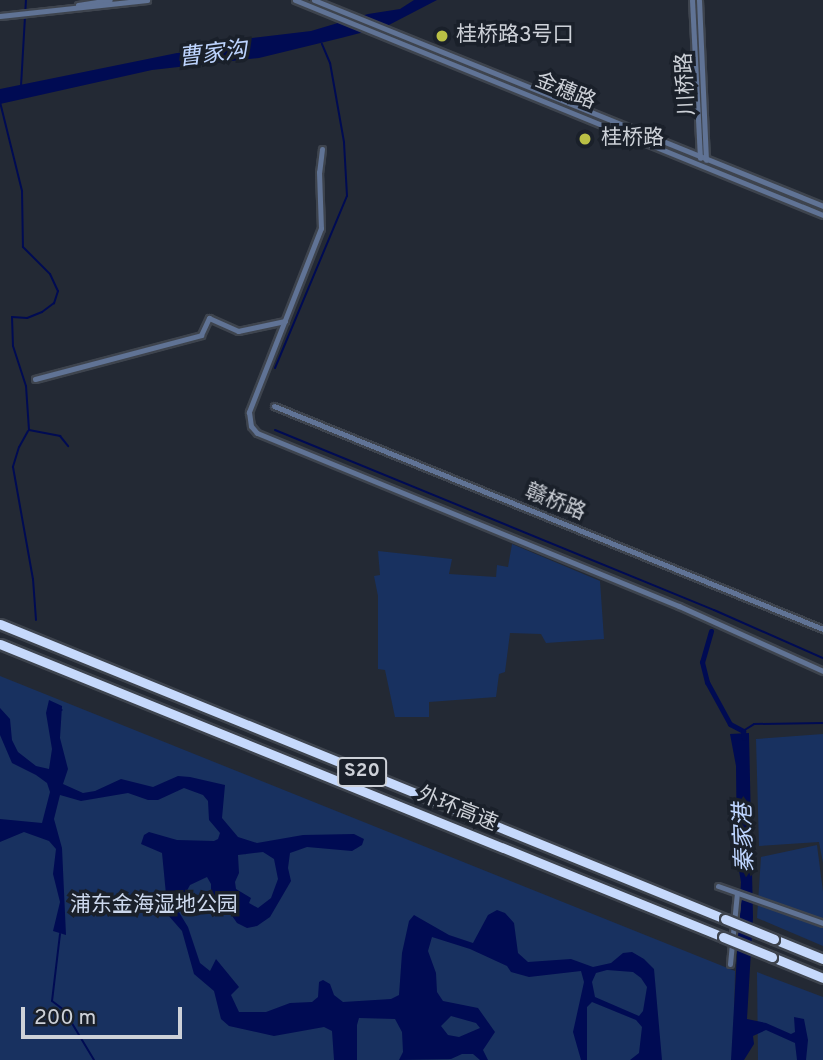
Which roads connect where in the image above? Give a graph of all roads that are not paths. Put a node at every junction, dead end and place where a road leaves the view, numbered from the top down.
1 (110, 0) edge
2 (147, 0) edge
3 (295, 0) edge
4 (314, 0) edge
5 (692, 0) edge
6 (699, 0) edge
7 (42, 11) junction
8 (0, 14) edge
9 (403, 40) junction
10 (322, 149) dead end
11 (703, 158) junction
12 (703, 165) junction
13 (823, 206) edge
14 (823, 215) edge
15 (285, 321) junction
16 (35, 379) dead end
17 (274, 405) dead end
18 (0, 625) edge
19 (823, 629) edge
20 (0, 644) edge
21 (823, 671) edge
22 (718, 886) dead end
23 (738, 893) junction
24 (823, 923) edge
25 (823, 958) edge
26 (730, 964) dead end
27 (823, 978) edge

1 - 7 street
2 - 7 street
3 - 9 street, 金穗路
4 - 9 street, 金穗路
5 - 11 street, 川桥路
6 - 11 street, 川桥路
7 - 8 street
9 - 11 street, 金穗路
9 - 12 street, 金穗路
10 - 15 street
11 - 12 street, 川桥路
11 - 13 street, 金穗路
12 - 14 street, 金穗路
15 - 16 street
15 - 21 street
17 - 19 street, 赣桥路
18 - 25 highway, 外环高速 / S20, bridge
20 - 27 highway, 外环高速 / S20, bridge
22 - 23 street
23 - 24 street
23 - 26 street

